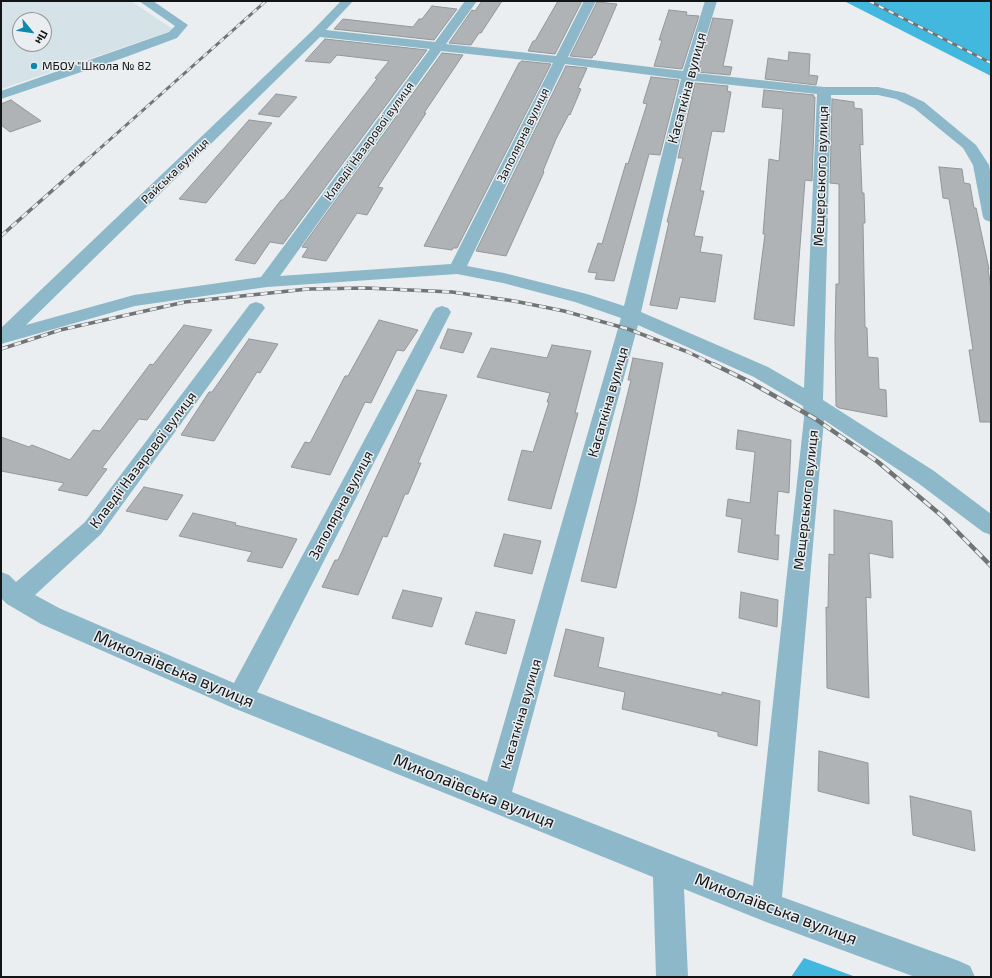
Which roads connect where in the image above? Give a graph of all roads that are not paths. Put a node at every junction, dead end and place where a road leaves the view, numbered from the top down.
1 (146, 1) edge
2 (347, 1) edge
3 (471, 1) edge
4 (590, 1) edge
5 (711, 1) edge
6 (317, 33) junction
7 (438, 46) junction
8 (560, 60) junction
9 (688, 76) junction
10 (824, 91) junction
11 (1, 95) edge
12 (991, 217) edge
13 (457, 269) junction
14 (267, 282) junction
15 (256, 308) dead end
16 (442, 312) dead end
17 (631, 315) junction
18 (2, 338) edge
19 (813, 403) junction
20 (991, 526) edge
21 (8, 589) edge
22 (240, 698) junction
23 (496, 800) junction
24 (668, 868) junction
25 (766, 907) junction
26 (672, 977) edge
27 (959, 977) edge

1 - 11 street
2 - 6 street, Райська вулиця
3 - 7 street, Клавдії Назарової вулиця
4 - 8 street, Заполярна вулиця
5 - 9 street, Касаткіна вулиця
6 - 7 street
6 - 18 street, Райська вулиця
7 - 8 street
7 - 14 street, Клавдії Назарової вулиця
8 - 9 street
8 - 13 street, Заполярна вулиця
9 - 10 street
9 - 17 street, Касаткіна вулиця
10 - 12 street
10 - 19 street, Мещерського вулиця
13 - 14 street
13 - 17 street
14 - 18 street
15 - 21 street, Клавдії Назарової вулиця
16 - 22 street, Заполярна вулиця
17 - 19 street
17 - 23 street, Касаткіна вулиця
19 - 20 street
19 - 25 street, Мещерського вулиця
21 - 22 street, Миколаївська вулиця
22 - 23 street, Миколаївська вулиця
23 - 24 street, Миколаївська вулиця
24 - 25 street, Миколаївська вулиця
24 - 26 street
25 - 27 street, Миколаївська вулиця

